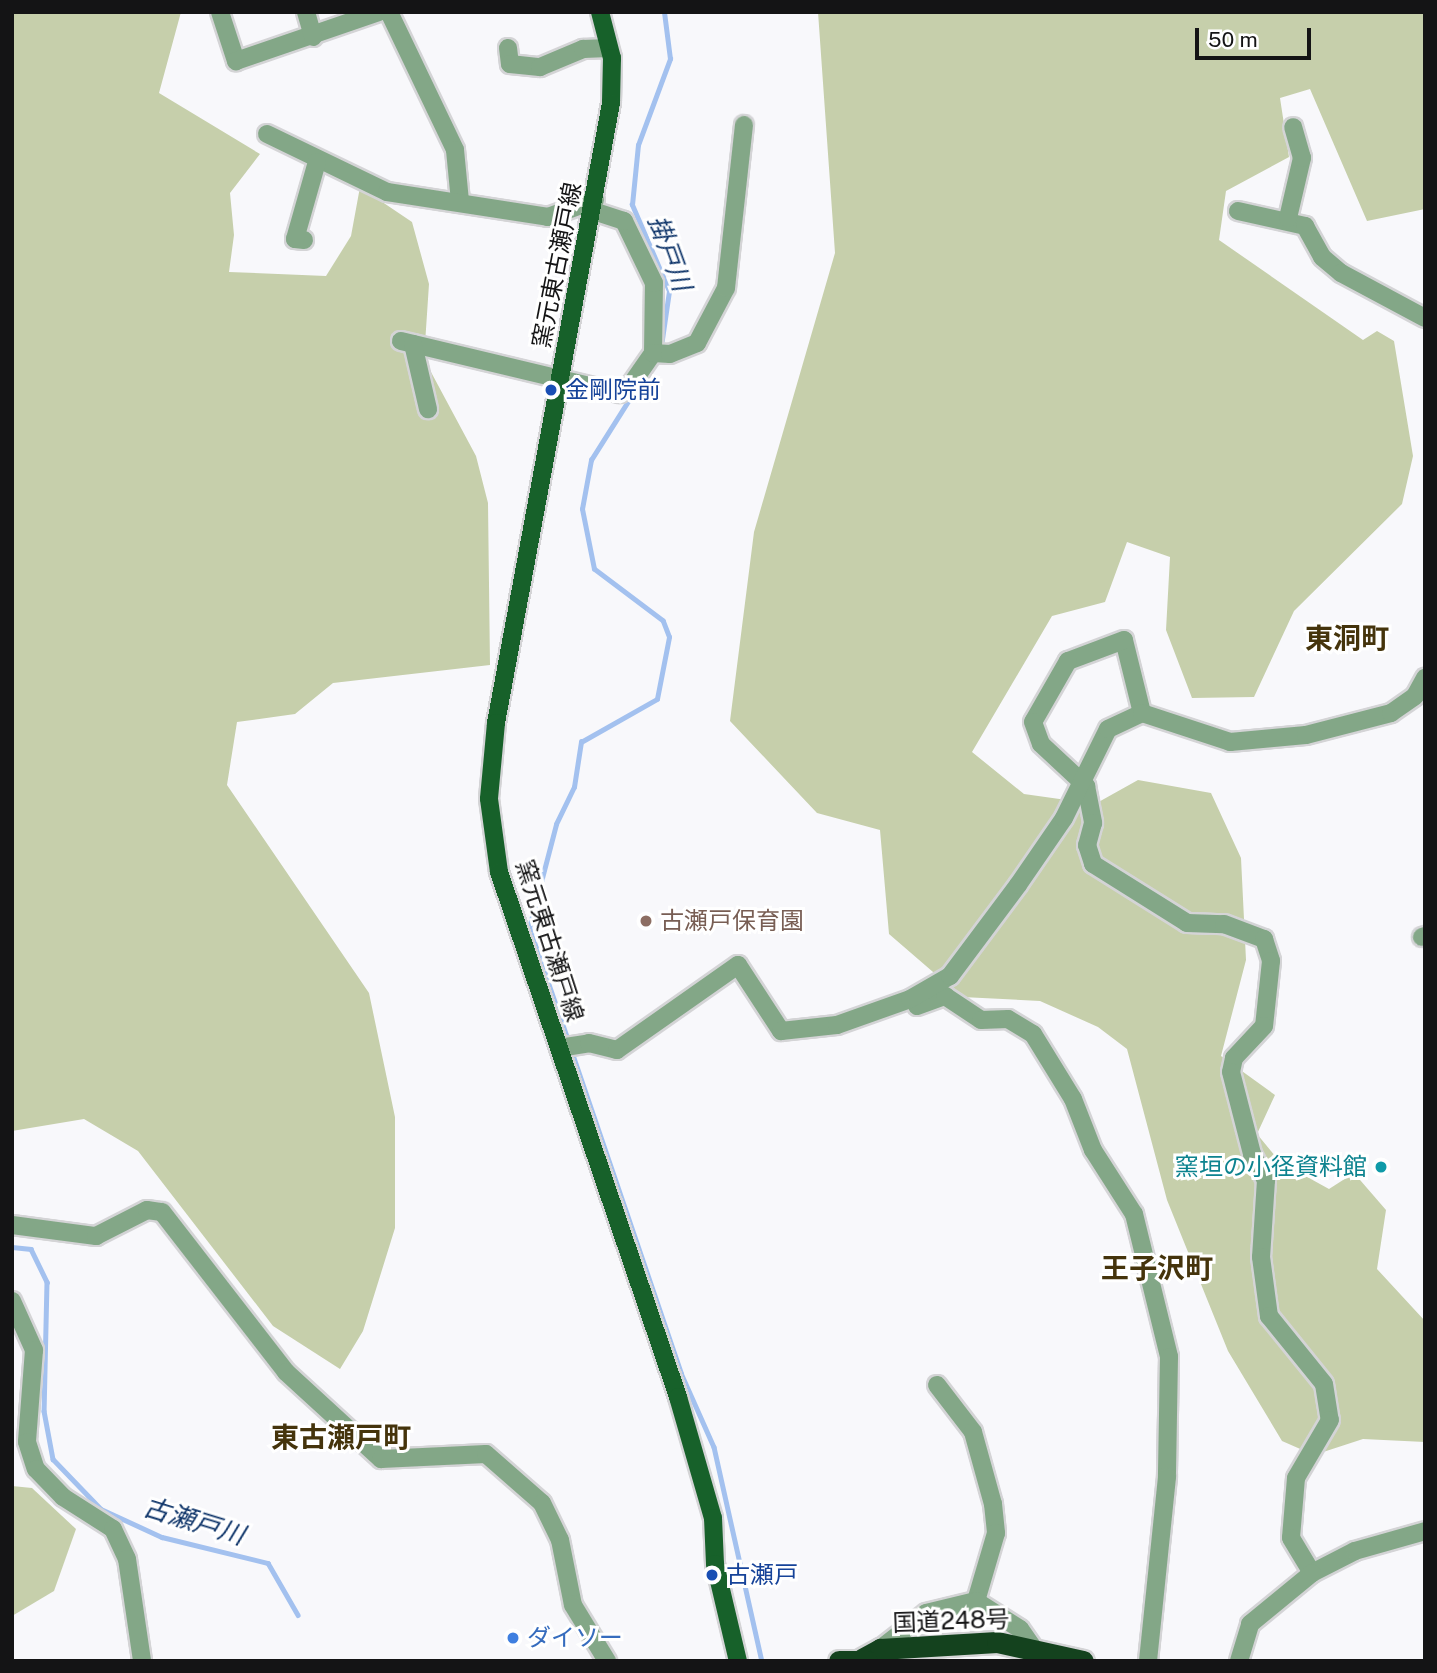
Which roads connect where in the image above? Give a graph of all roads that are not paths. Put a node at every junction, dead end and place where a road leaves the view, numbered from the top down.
1 (220, 12) edge
2 (306, 12) edge
3 (379, 12) edge
4 (389, 12) edge
5 (600, 12) edge
6 (313, 37) junction
7 (508, 48) dead end
8 (609, 48) junction
9 (744, 125) dead end
10 (1293, 127) dead end
11 (267, 134) dead end
12 (317, 162) junction
13 (460, 201) junction
14 (594, 206) junction
15 (1238, 211) dead end
16 (1288, 218) junction
17 (304, 240) dead end
18 (1425, 318) edge
19 (657, 353) junction
20 (561, 377) junction
21 (428, 409) dead end
22 (1425, 678) edge
23 (1142, 713) junction
24 (1080, 776) junction
25 (910, 999) junction
26 (559, 1048) junction
27 (12, 1225) edge
28 (12, 1301) edge
29 (937, 1385) dead end
30 (1425, 1531) edge
31 (1312, 1573) junction
32 (976, 1601) junction
33 (1032, 1646) junction
34 (870, 1656) edge
35 (142, 1661) edge
36 (607, 1661) edge
37 (738, 1661) edge
38 (839, 1661) edge
39 (1083, 1661) edge
40 (1148, 1661) edge
41 (1240, 1661) edge

1 - 6 street
2 - 6 street
3 - 6 street
4 - 13 street
5 - 8 main road, 窯元東古瀬戸線
7 - 8 street
8 - 14 main road, 窯元東古瀬戸線
9 - 19 street
10 - 16 street
11 - 12 street
12 - 13 street
12 - 17 street
13 - 14 street
14 - 19 street
14 - 20 main road, 窯元東古瀬戸線
15 - 16 street
16 - 18 street
19 - 20 street
20 - 21 street
20 - 26 main road, 窯元東古瀬戸線
22 - 23 street
23 - 24 street
23 - 24 street
24 - 25 street
24 - 31 street
25 - 26 street
25 - 40 street
26 - 37 main road, 窯元東古瀬戸線
27 - 36 street
28 - 35 street
29 - 32 street
30 - 31 street
31 - 41 street
32 - 33 street
32 - 34 street
33 - 34 highway, 国道248号
33 - 39 highway, 国道248号
34 - 38 highway, 国道248号

